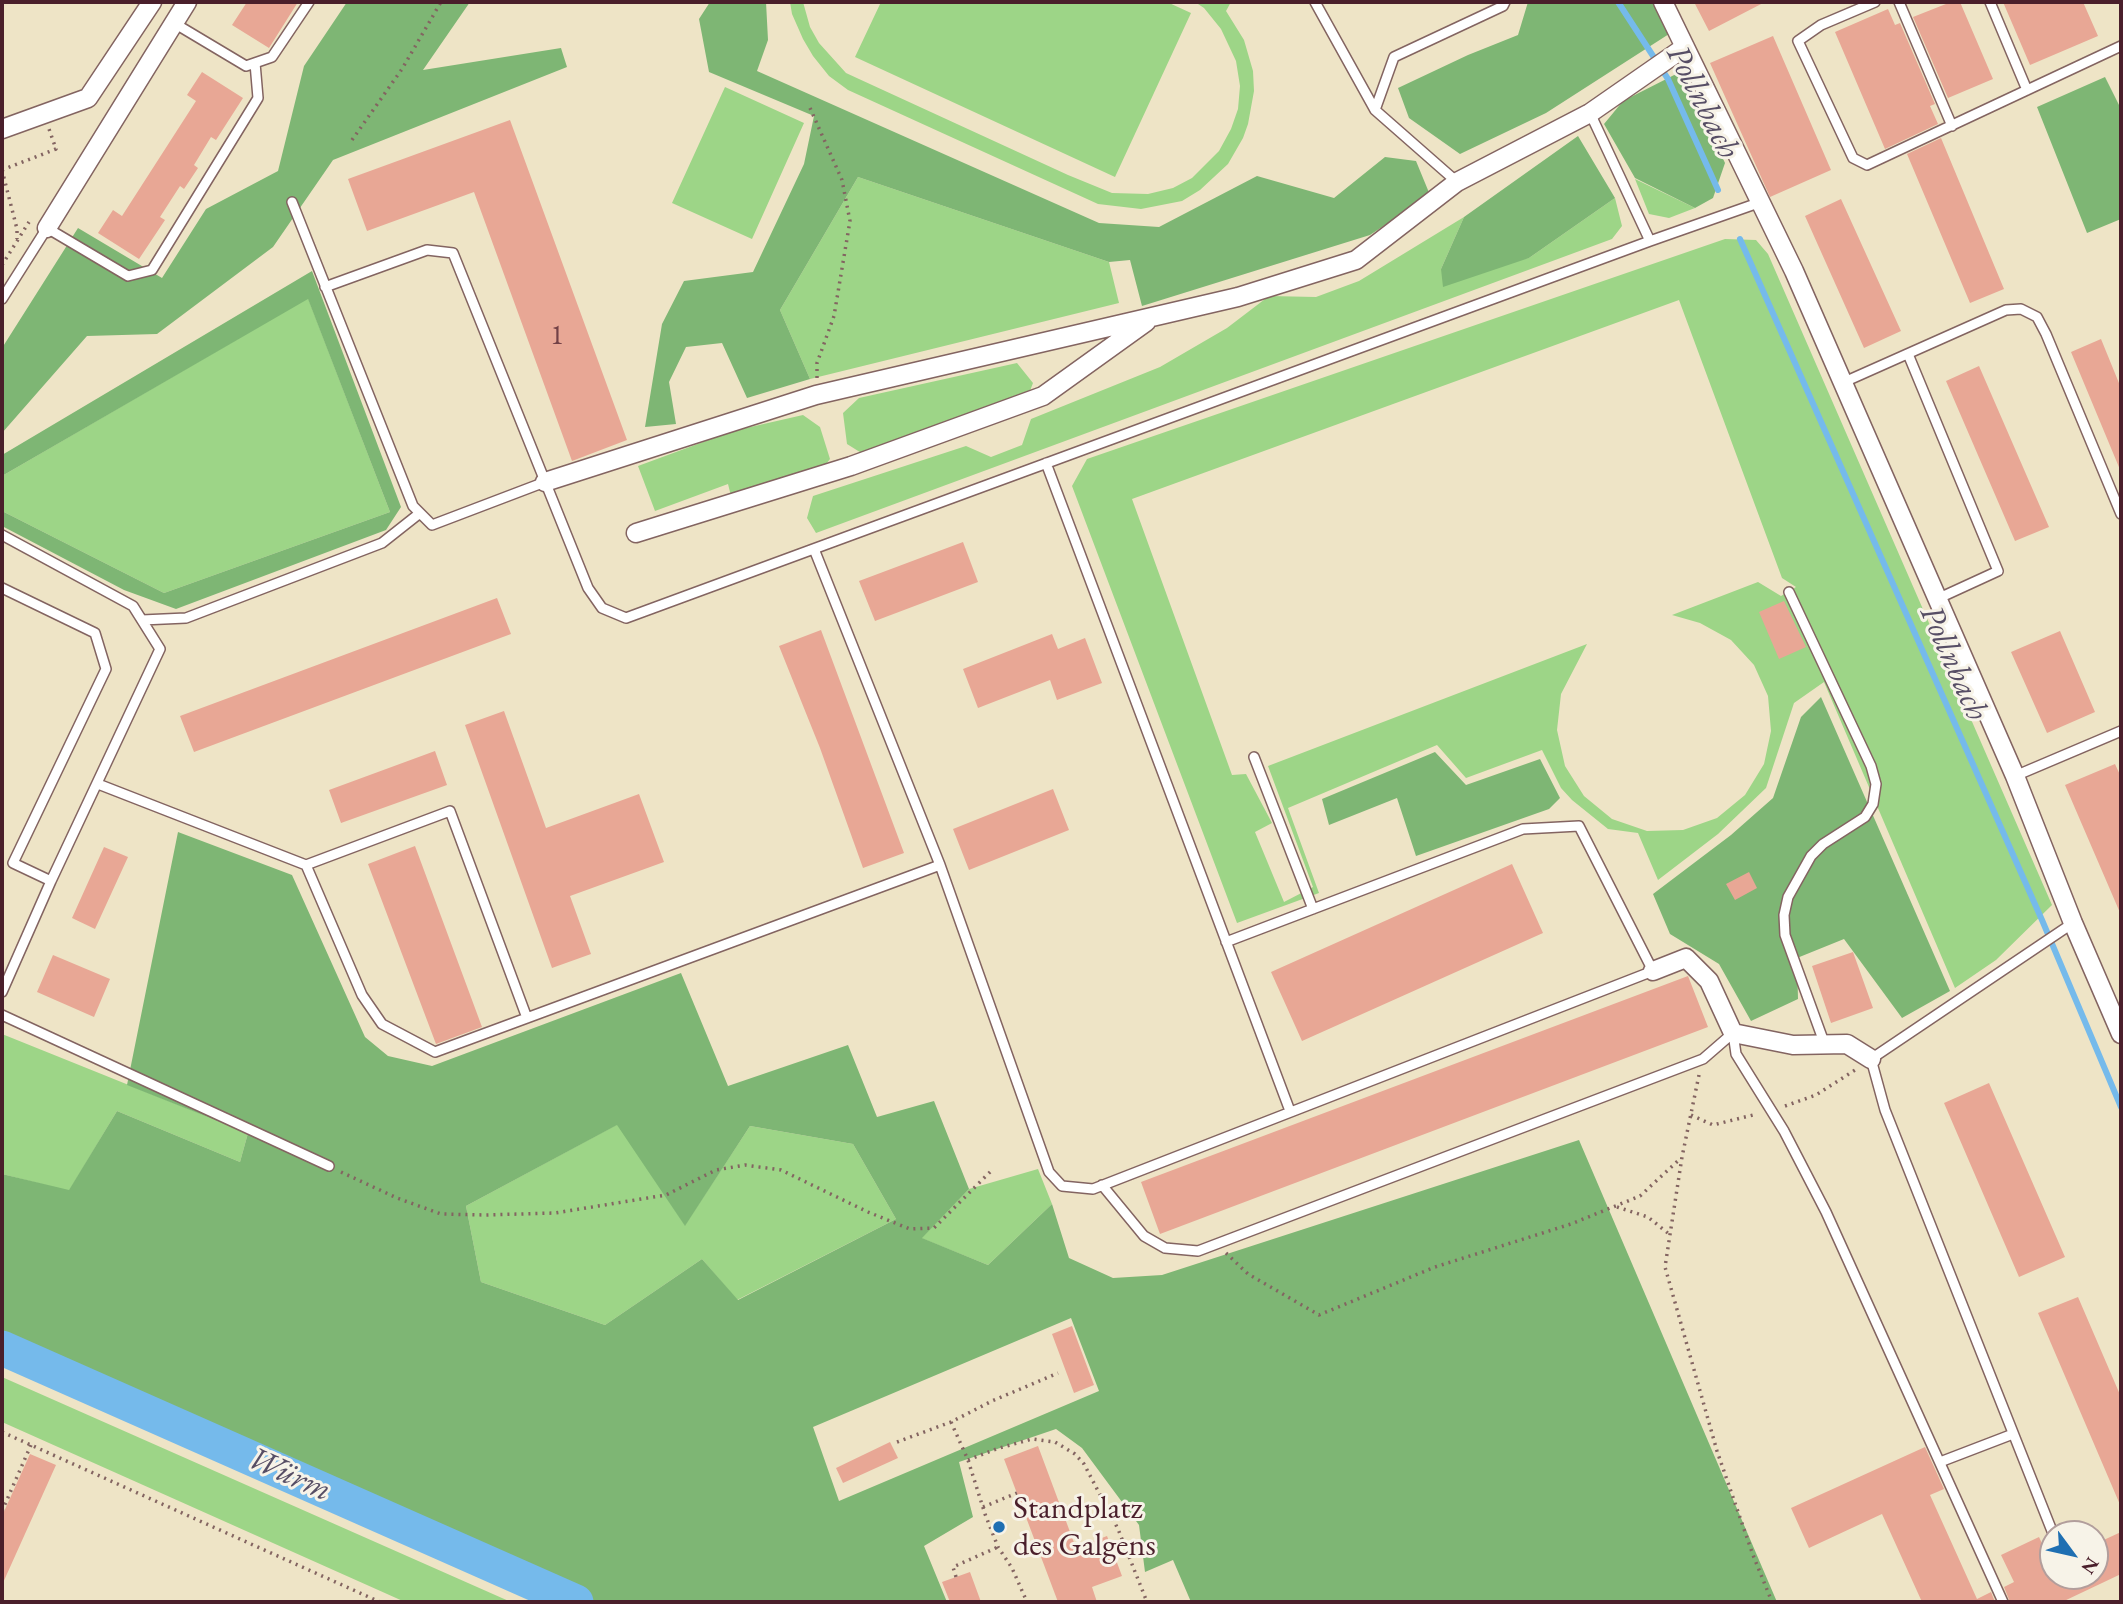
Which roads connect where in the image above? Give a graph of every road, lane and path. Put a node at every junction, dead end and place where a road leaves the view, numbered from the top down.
1 (152, 2) edge
2 (187, 2) edge
3 (309, 2) edge
4 (441, 2) edge
5 (1315, 2) edge
6 (1505, 2) edge
7 (1663, 2) edge
8 (1875, 2) edge
9 (1899, 2) edge
10 (1990, 2) edge
11 (174, 23) junction
12 (2121, 46) edge
13 (1685, 47) junction
14 (255, 62) junction
15 (2027, 90) junction
16 (810, 108) dead end
17 (1375, 110) junction
18 (1590, 113) junction
19 (44, 114) junction
20 (1952, 126) junction
21 (2, 129) edge
22 (352, 140) dead end
23 (2, 170) edge
24 (1457, 182) junction
25 (292, 202) dead end
26 (1761, 202) junction
27 (47, 228) junction
28 (1650, 240) junction
29 (16, 242) dead end
30 (325, 287) junction
31 (2, 299) edge
32 (1154, 317) junction
33 (1908, 354) junction
34 (1842, 383) junction
35 (816, 395) junction
36 (1046, 463) junction
37 (545, 482) junction
38 (420, 513) junction
39 (2121, 514) edge
40 (636, 533) dead end
41 (2, 536) edge
42 (814, 549) junction
43 (2, 588) edge
44 (1789, 592) dead end
45 (1937, 599) junction
46 (142, 620) junction
47 (2121, 731) edge
48 (1254, 757) dead end
49 (2015, 776) junction
50 (98, 784) junction
51 (306, 865) junction
52 (940, 865) junction
53 (51, 881) junction
54 (1313, 909) junction
55 (2073, 923) junction
56 (1226, 942) junction
57 (1653, 971) junction
58 (2, 992) edge
59 (2, 1015) edge
60 (527, 1018) junction
61 (1733, 1032) junction
62 (2121, 1034) edge
63 (1825, 1045) junction
64 (1703, 1059) junction
65 (1871, 1059) junction
66 (1290, 1111) junction
67 (1682, 1157) junction
68 (329, 1166) joint
69 (992, 1170) dead end
70 (1102, 1185) junction
71 (1615, 1206) junction
72 (1670, 1234) junction
73 (1217, 1244) junction
74 (1058, 1373) dead end
75 (951, 1422) junction
76 (2, 1432) edge
77 (2013, 1434) junction
78 (897, 1442) dead end
79 (32, 1445) junction
80 (968, 1460) junction
81 (1940, 1462) junction
82 (1017, 1493) dead end
83 (983, 1507) junction
84 (2, 1511) edge
85 (2048, 1520) edge
86 (998, 1547) junction
87 (956, 1577) dead end
88 (380, 1602) edge
89 (1027, 1602) edge
90 (1147, 1602) edge
91 (1772, 1602) edge
92 (2003, 1602) edge

1 - 19 street
2 - 11 street
3 - 14 lane
4 - 22 path
5 - 17 lane
6 - 17 lane
7 - 13 street
8 - 20 lane
9 - 20 lane
10 - 15 lane
11 - 14 lane
11 - 27 street
12 - 15 lane
13 - 18 street
13 - 26 street
14 - 27 lane
15 - 20 lane
16 - 35 path
17 - 24 lane
18 - 24 street
18 - 28 lane
19 - 21 street
19 - 23 path
23 - 29 path
24 - 32 street
25 - 30 lane
26 - 28 lane
26 - 34 street
27 - 31 lane
28 - 36 lane
30 - 37 lane
30 - 38 lane
32 - 35 street
32 - 40 street
33 - 34 lane
33 - 39 lane
33 - 45 lane
34 - 45 street
35 - 37 street
36 - 42 lane
36 - 56 lane
37 - 38 lane
37 - 42 lane
38 - 46 lane
41 - 46 lane
42 - 52 lane
43 - 53 lane
44 - 63 lane
45 - 49 street
46 - 50 lane
47 - 49 lane
48 - 54 lane
49 - 55 street
50 - 51 lane
50 - 53 lane
51 - 60 lane
51 - 60 lane
52 - 60 lane
52 - 70 lane
53 - 58 lane
54 - 56 lane
54 - 57 lane
55 - 62 street
55 - 65 lane
56 - 66 lane
57 - 61 street
57 - 66 lane
59 - 68 lane
61 - 63 street
61 - 64 lane
61 - 81 lane
63 - 65 street
64 - 67 path
64 - 73 lane
65 - 77 lane
66 - 70 lane
67 - 71 path
67 - 72 path
68 - 69 path
70 - 73 lane
71 - 72 path
71 - 73 path
72 - 91 path
74 - 75 path
75 - 78 path
75 - 80 path
76 - 79 path
77 - 81 lane
77 - 85 lane
79 - 84 path
79 - 88 path
80 - 83 path
80 - 90 path
81 - 92 lane
82 - 83 path
83 - 86 path
86 - 87 path
86 - 89 path

